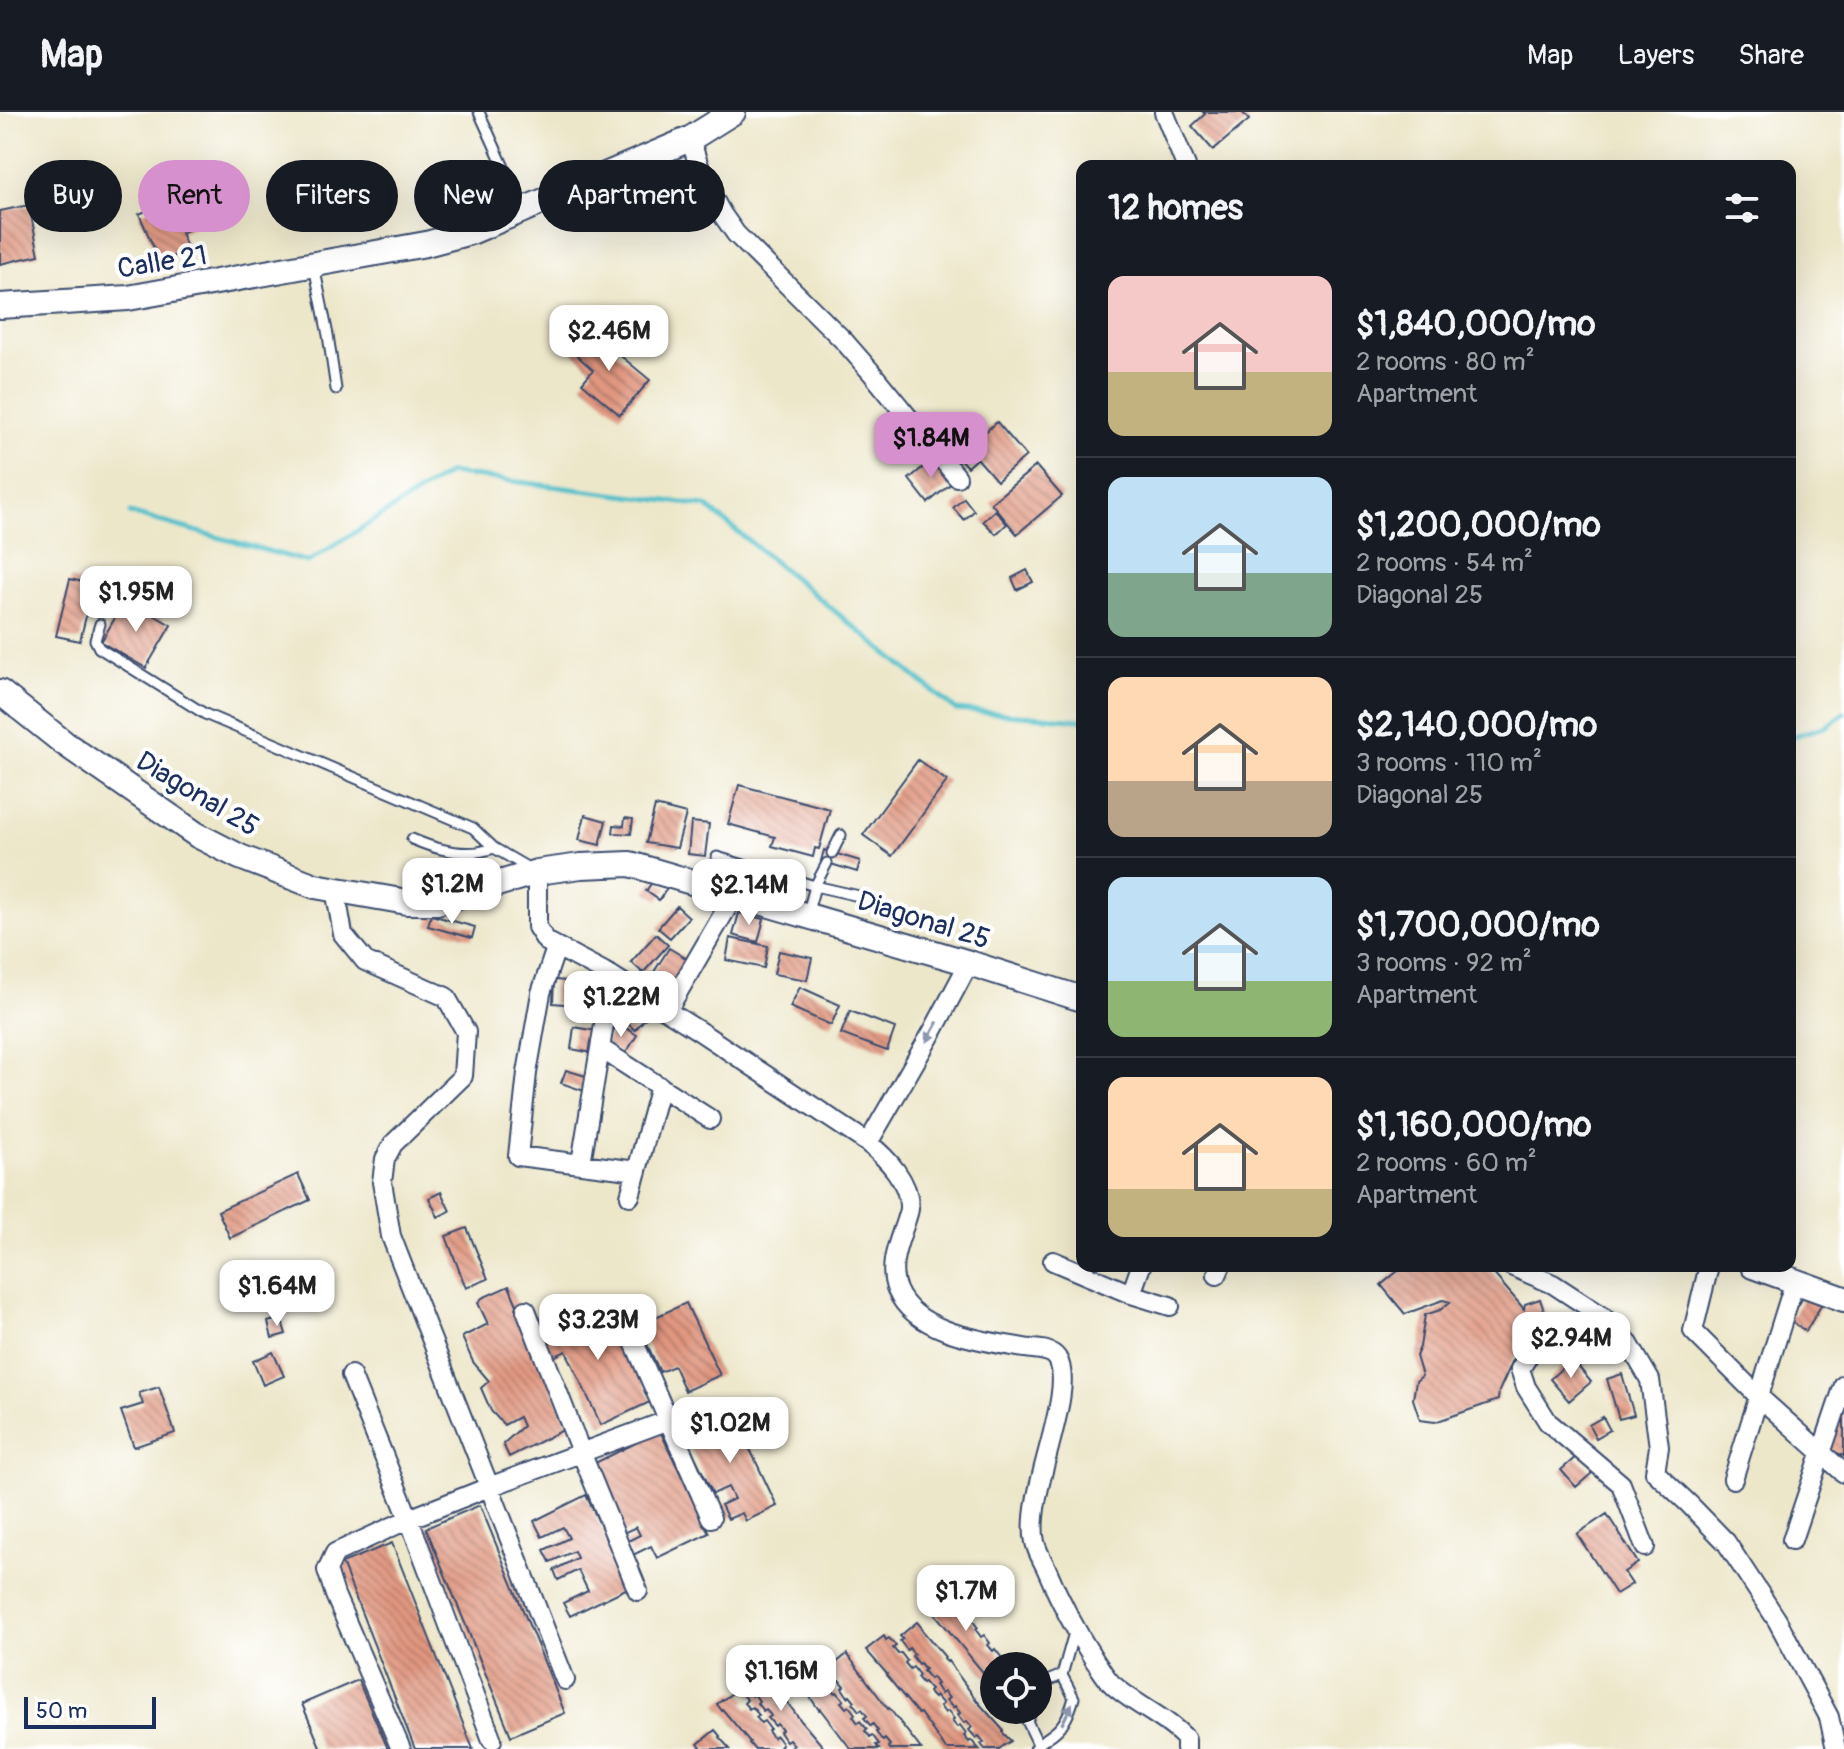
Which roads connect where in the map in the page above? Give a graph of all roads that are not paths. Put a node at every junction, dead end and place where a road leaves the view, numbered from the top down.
1 (479, 112) edge
2 (733, 112) edge
3 (1164, 112) edge
4 (690, 139) junction
5 (1184, 160) edge
6 (523, 209) junction
7 (314, 266) junction
8 (0, 306) edge
9 (336, 389) dead end
10 (957, 477) dead end
11 (100, 624) dead end
12 (0, 692) edge
13 (841, 835) dead end
14 (412, 839) dead end
15 (494, 848) junction
16 (832, 853) dead end
17 (717, 857) dead end
18 (827, 863) dead end
19 (537, 872) junction
20 (815, 886) junction
21 (335, 889) junction
22 (735, 894) junction
23 (859, 896) dead end
24 (807, 915) junction
25 (556, 948) junction
26 (969, 963) junction
27 (612, 976) junction
28 (1076, 997) edge
29 (667, 1011) junction
30 (600, 1048) junction
31 (660, 1086) junction
32 (710, 1119) dead end
33 (868, 1143) junction
34 (581, 1163) junction
35 (637, 1171) junction
36 (630, 1196) dead end
37 (1053, 1261) dead end
38 (1076, 1271) edge
39 (1079, 1272) edge
40 (1139, 1272) edge
41 (1525, 1272) edge
42 (1708, 1272) edge
43 (1770, 1272) edge
44 (1795, 1281) junction
45 (1131, 1294) junction
46 (1844, 1299) edge
47 (1170, 1306) dead end
48 (526, 1310) dead end
49 (1602, 1316) junction
50 (630, 1333) dead end
51 (351, 1375) dead end
52 (1844, 1385) edge
53 (1758, 1396) junction
54 (669, 1420) junction
55 (581, 1452) junction
56 (1821, 1452) junction
57 (1844, 1473) edge
58 (1638, 1478) junction
59 (1733, 1479) dead end
60 (489, 1487) junction
61 (711, 1518) dead end
62 (409, 1519) junction
63 (1792, 1540) dead end
64 (1645, 1547) dead end
65 (638, 1591) dead end
66 (1075, 1629) junction
67 (1062, 1675) junction
68 (1052, 1679) edge
69 (565, 1680) dead end
70 (1028, 1724) edge
71 (492, 1740) dead end
72 (1036, 1746) edge
73 (401, 1749) edge
74 (1186, 1749) edge
75 (1836, 1749) edge

1 - 6 lane
2 - 4 street, Calle 21
3 - 5 street
4 - 6 street, Calle 21
4 - 10 street
6 - 7 street, Calle 21
7 - 8 street, Calle 21
7 - 9 lane
11 - 15 lane
12 - 21 street, Diagonal 25
13 - 16 lane
14 - 15 lane
15 - 19 lane
17 - 20 lane
18 - 20 lane
19 - 21 street, Diagonal 25
19 - 22 street, Diagonal 25
19 - 25 street
20 - 23 lane
20 - 24 lane
21 - 60 street
22 - 24 street, Diagonal 25
22 - 29 street
24 - 26 street, Diagonal 25
25 - 27 street
25 - 34 street
26 - 28 street, Diagonal 25
26 -> 33 street
27 - 29 street
27 - 30 street
29 - 33 street
30 - 31 street
30 - 34 street
31 - 32 street
31 - 35 street
33 - 66 street
34 - 35 street
35 - 36 street
37 - 38 street
39 - 45 street
40 - 45 street
41 - 49 street
42 - 53 street
43 - 44 street
44 - 46 street
44 - 53 street
45 - 47 street
48 - 55 street
49 - 58 street
49 - 58 street
50 - 54 street
51 - 62 street
52 - 56 street
53 - 56 street
53 - 59 street
54 - 55 street
54 - 61 street
55 - 60 street
55 - 65 street
56 - 57 street
56 - 63 street
58 - 64 street
58 - 75 street
60 - 62 street
60 - 69 street
62 - 71 street
62 - 73 street
66 - 67 lane
66 - 74 street
67 - 68 lane
72 -> 67 lane
70 - 72 lane

